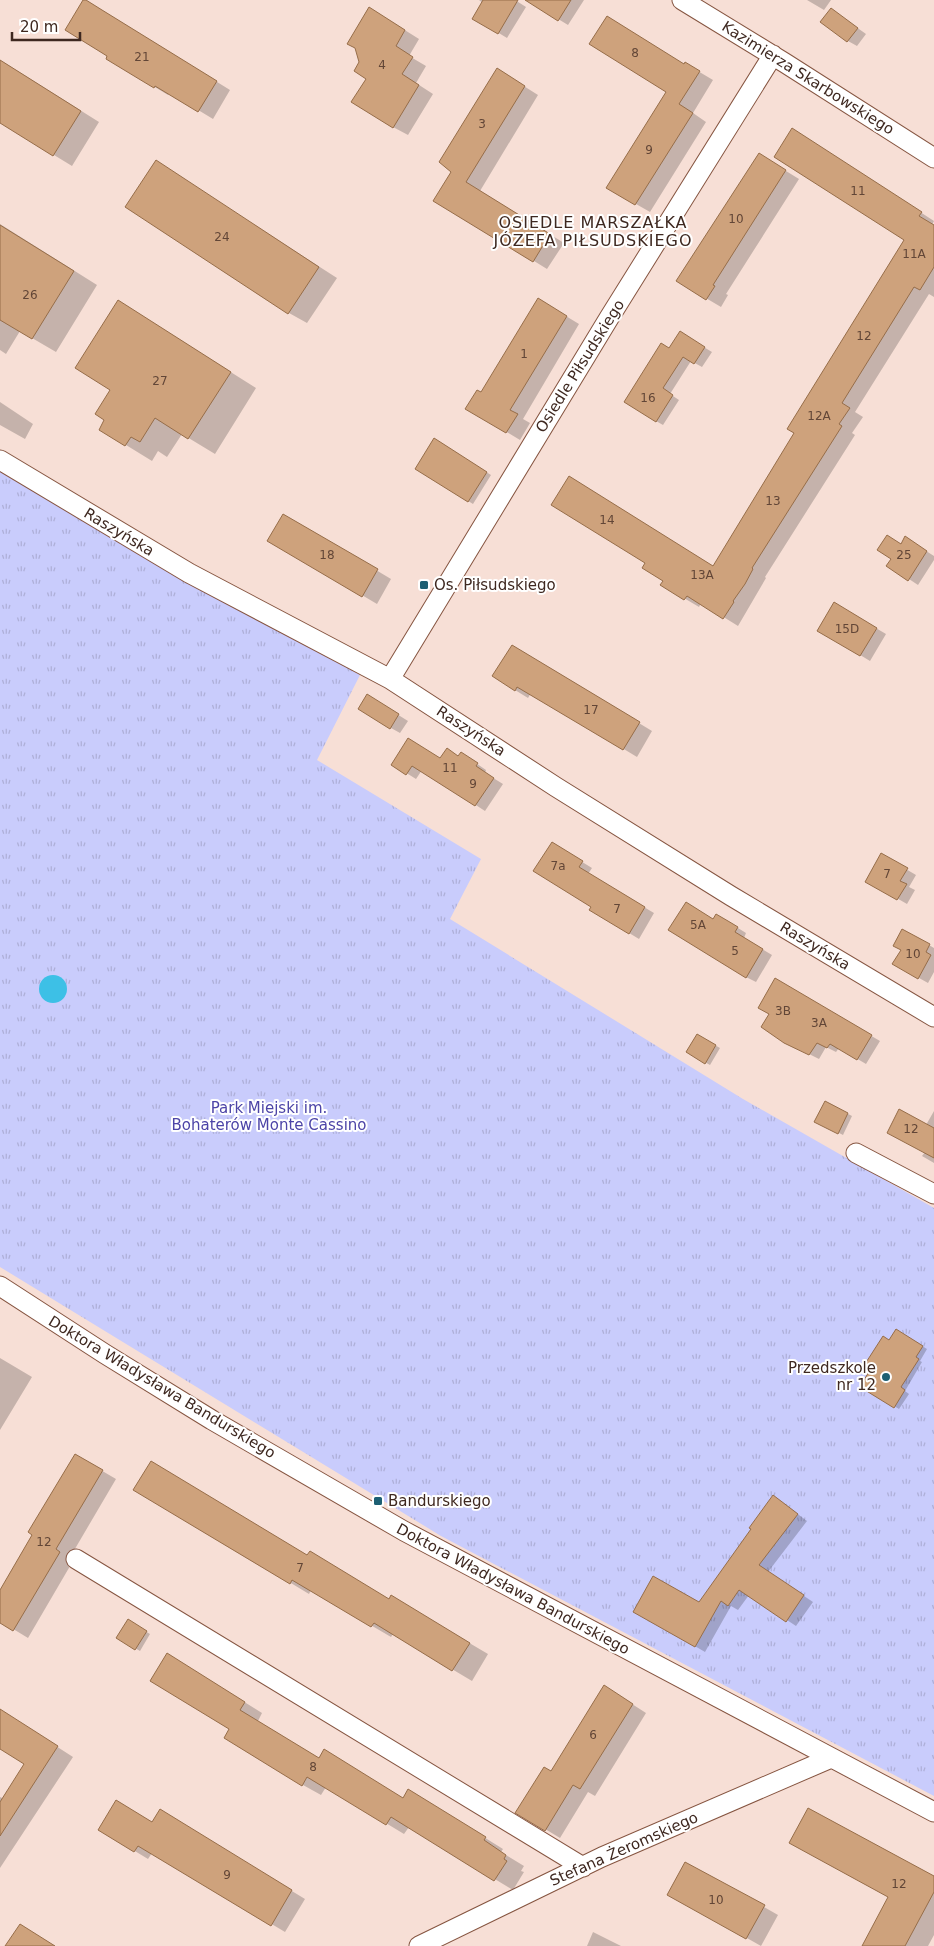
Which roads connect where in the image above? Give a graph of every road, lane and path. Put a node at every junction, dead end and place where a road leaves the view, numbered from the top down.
1 (682, 0) edge
2 (772, 55) junction
3 (934, 158) edge
4 (0, 460) edge
5 (390, 679) junction
6 (934, 1017) edge
7 (856, 1153) dead end
8 (934, 1194) edge
9 (0, 1286) edge
10 (76, 1559) dead end
11 (831, 1758) junction
12 (934, 1812) edge
13 (583, 1867) junction
14 (419, 1946) edge

1 - 2 street, Kazimierza Skarbowskiego
2 - 3 street, Kazimierza Skarbowskiego
2 - 5 street, Osiedle Piłsudskiego
4 - 5 street, Raszyńska
5 - 6 street, Raszyńska
7 - 8 street
9 - 11 street, Doktora Władysława Bandurskiego
10 - 13 street
11 - 12 street, Doktora Władysława Bandurskiego
11 - 13 street, Stefana Żeromskiego
13 - 14 street, Stefana Żeromskiego

